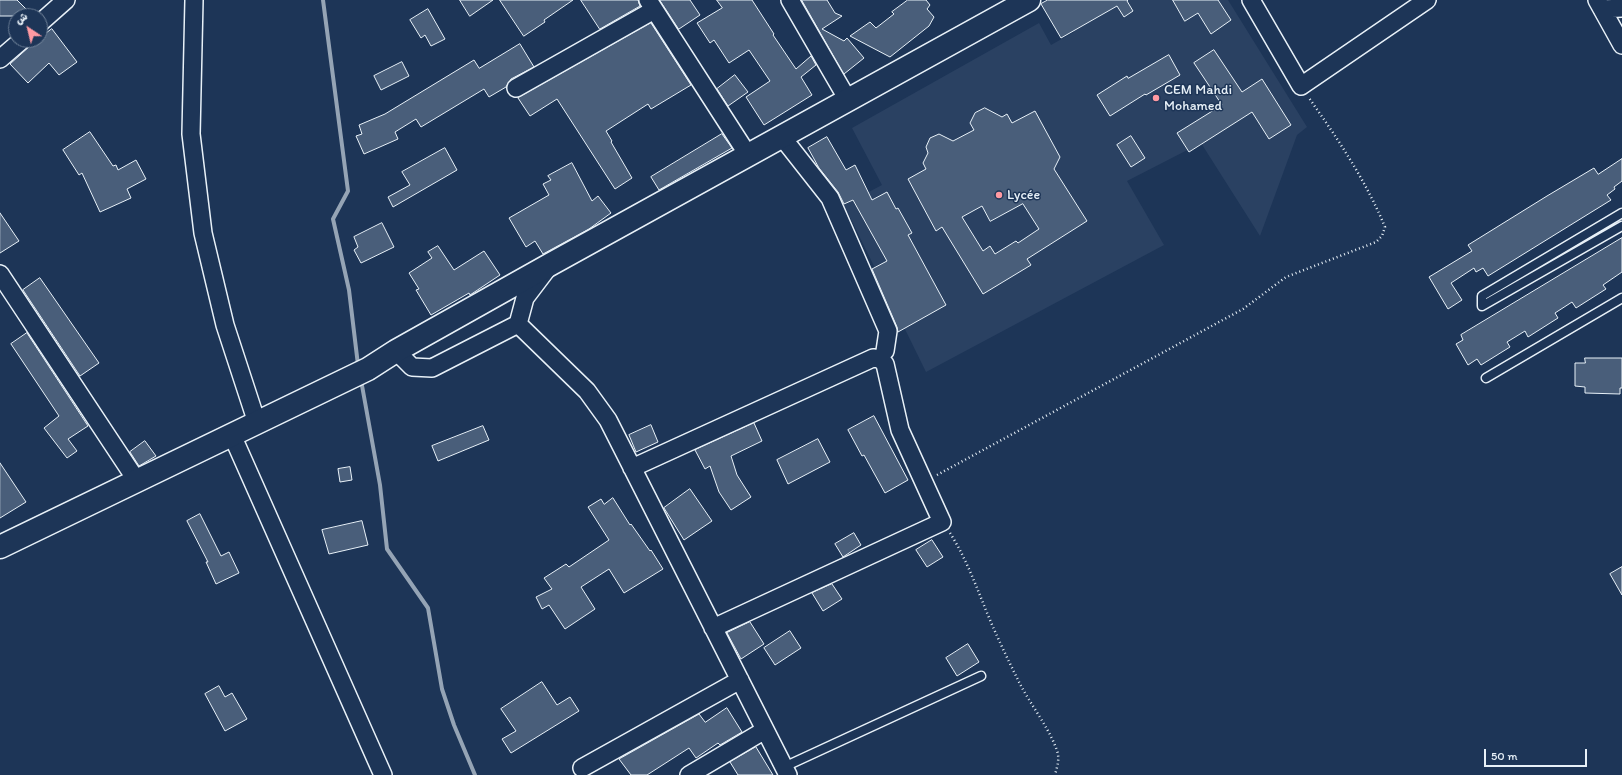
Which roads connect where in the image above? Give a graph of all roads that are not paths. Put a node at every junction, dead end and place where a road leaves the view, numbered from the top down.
1 (66, 0) edge
2 (194, 0) edge
3 (790, 0) edge
4 (1029, 0) edge
5 (1251, 0) edge
6 (1427, 0) edge
7 (1599, 4) edge
8 (651, 5) edge
9 (1622, 8) edge
10 (48, 16) edge
11 (1622, 45) edge
12 (13, 48) edge
13 (0, 60) edge
14 (516, 88) dead end
15 (848, 100) junction
16 (782, 137) junction
17 (748, 155) junction
18 (1622, 213) edge
19 (1622, 226) edge
20 (551, 264) junction
21 (0, 274) edge
22 (1622, 298) edge
23 (518, 324) junction
24 (396, 351) junction
25 (885, 351) dead end
26 (1486, 378) dead end
27 (257, 423) junction
28 (232, 435) junction
29 (632, 468) junction
30 (137, 481) junction
31 (0, 547) edge
32 (714, 628) junction
33 (981, 676) dead end
34 (740, 680) junction
35 (765, 730) junction
36 (582, 768) dead end
37 (786, 771) edge
38 (383, 775) edge
39 (689, 775) edge

1 - 10 street
2 - 27 street
3 - 15 street
4 - 15 street
5 - 6 street
7 - 9 street
7 - 11 street
8 - 14 street
8 - 17 street
12 - 13 street
15 - 16 street
16 - 17 street
16 - 25 street
17 - 20 street
18 - 19 lane
20 - 23 street
20 - 24 street
21 - 30 street
22 - 26 lane
23 - 24 street
23 - 29 street
24 - 27 street
27 - 28 street
28 - 30 street
28 - 38 street
29 - 32 street
29 - 32 street
30 - 31 street
32 - 34 street
33 - 37 lane
34 - 35 street
34 - 36 street
35 - 37 street
35 - 39 street

